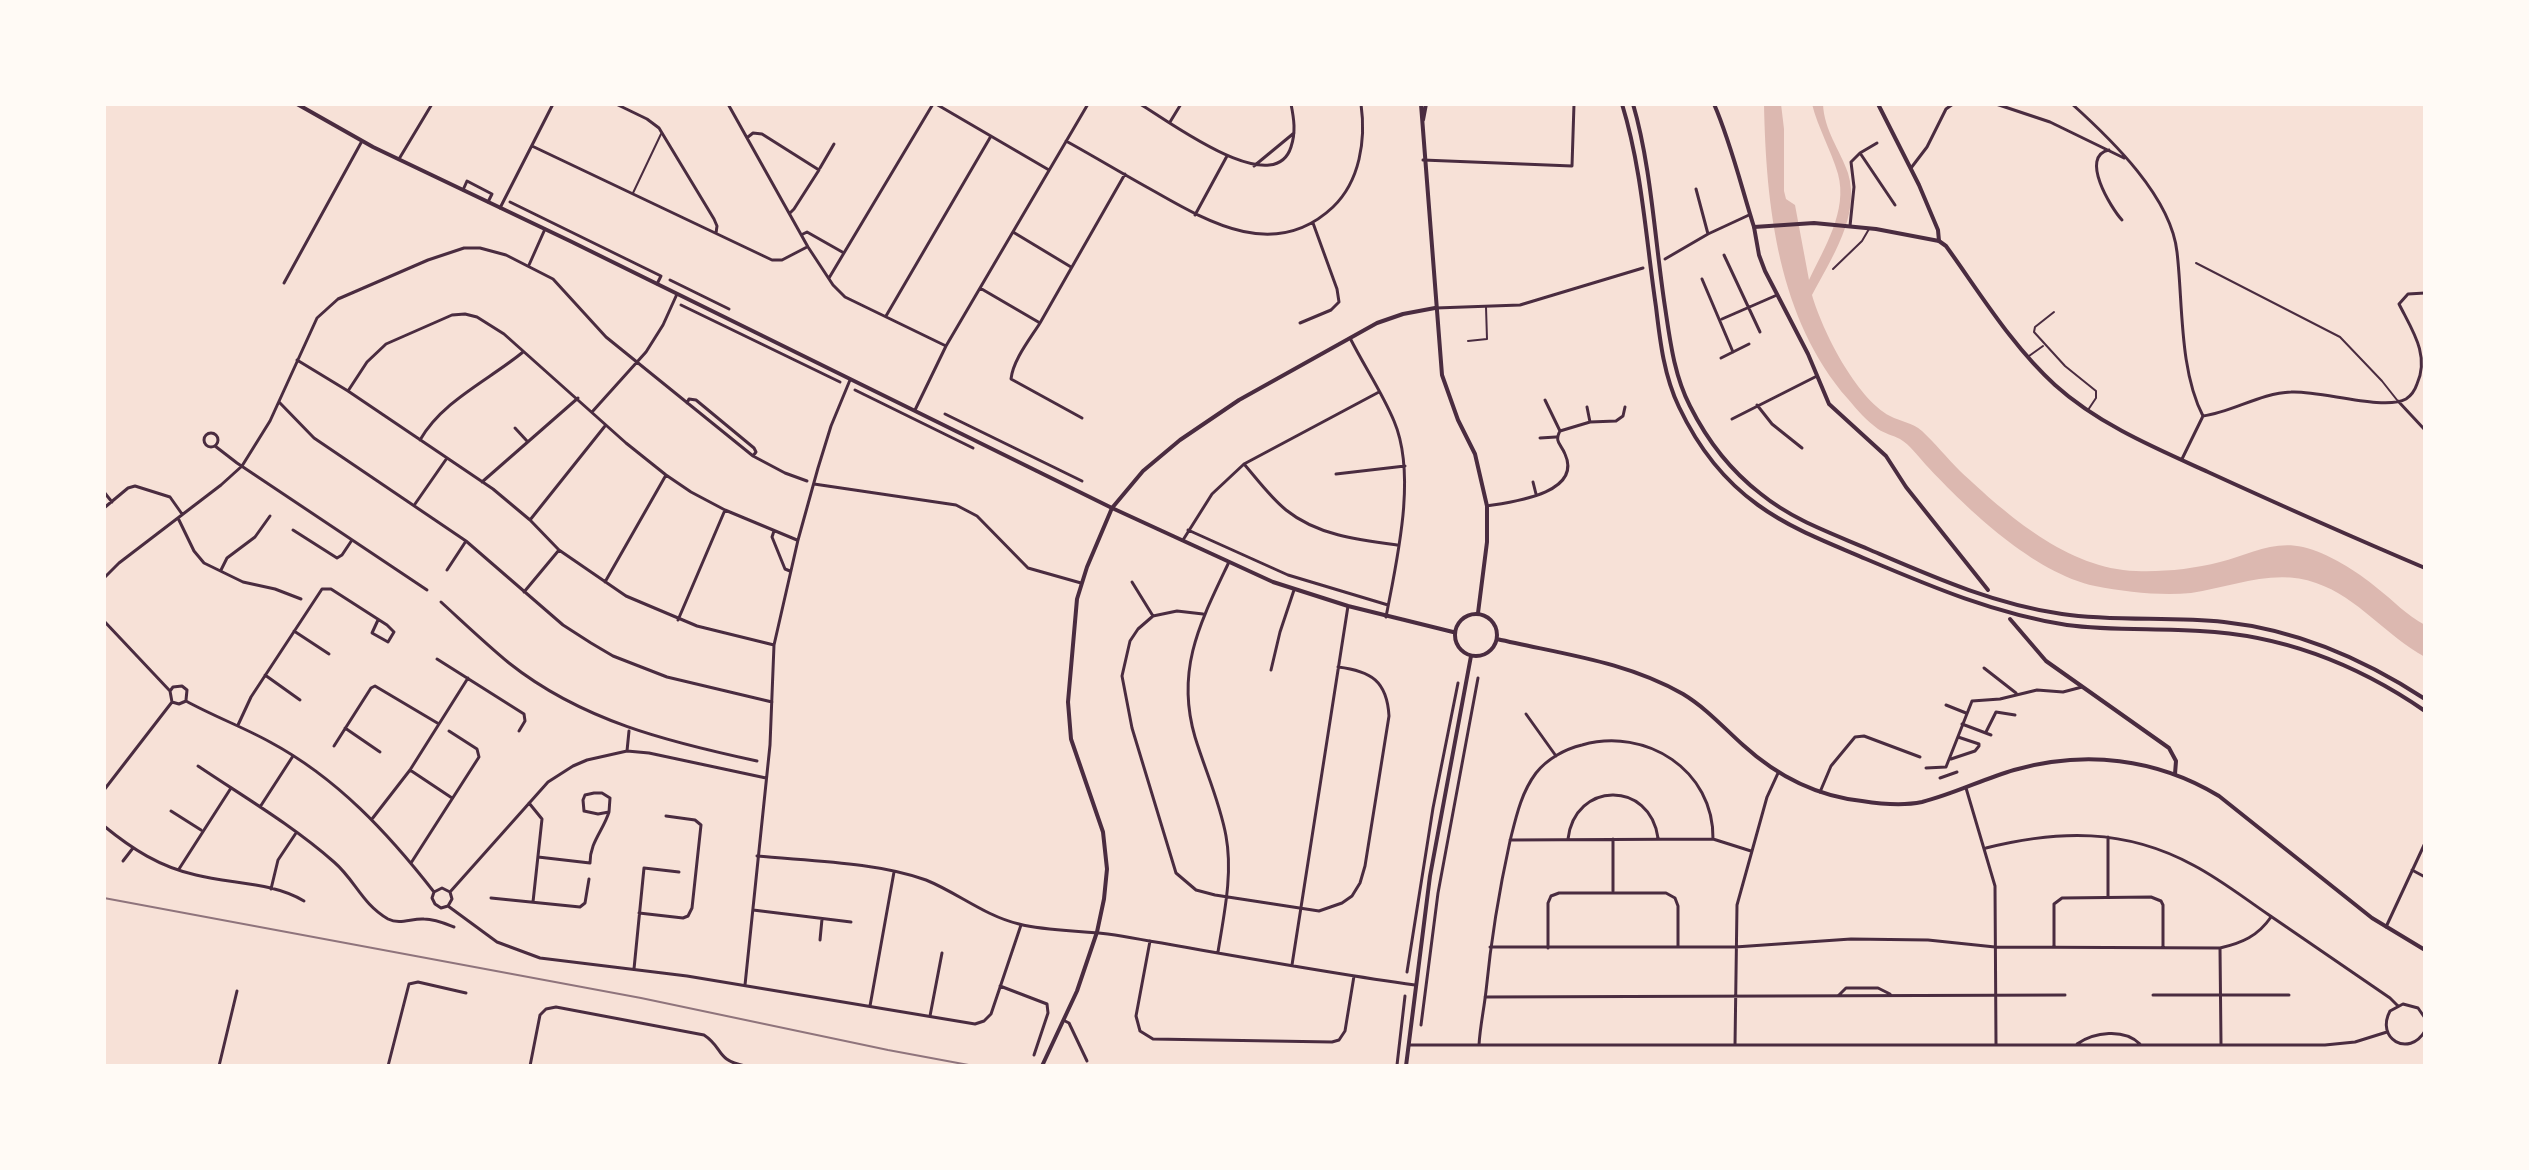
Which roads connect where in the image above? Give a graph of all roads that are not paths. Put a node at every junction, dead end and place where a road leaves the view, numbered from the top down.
1 (297, 104) edge
2 (432, 104) edge
3 (553, 104) edge
4 (616, 104) edge
5 (728, 104) edge
6 (934, 104) edge
7 (1088, 104) edge
8 (1140, 104) edge
9 (1181, 104) edge
10 (1291, 104) edge
11 (1361, 104) edge
12 (1423, 104) edge
13 (1574, 104) edge
14 (1622, 104) edge
15 (1633, 104) edge
16 (1714, 104) edge
17 (1878, 104) edge
18 (1996, 104) edge
19 (2072, 104) edge
20 (1951, 105) edge
21 (1170, 122) junction
22 (662, 133) junction
23 (1294, 133) junction
24 (991, 136) junction
25 (748, 137) junction
26 (362, 141) junction
27 (1066, 141) junction
28 (1877, 143) dead end
29 (834, 144) dead end
30 (532, 146) junction
31 (2109, 150) junction
32 (1860, 153) junction
33 (1227, 156) junction
34 (399, 159) junction
35 (1423, 160) junction
36 (2128, 160) junction
37 (1254, 166) junction
38 (1911, 168) junction
39 (819, 170) junction
40 (1049, 170) junction
41 (1125, 174) junction
42 (1696, 189) dead end
43 (463, 190) junction
44 (633, 194) junction
45 (488, 202) junction
46 (510, 202) dead end
47 (1895, 205) dead end
48 (500, 208) junction
49 (790, 213) junction
50 (536, 215) junction
51 (1195, 215) junction
52 (1749, 215) junction
53 (2122, 220) dead end
54 (532, 223) junction
55 (1313, 223) junction
56 (1849, 226) junction
57 (1754, 227) junction
58 (1869, 228) junction
59 (545, 229) junction
60 (1013, 232) junction
61 (716, 233) junction
62 (1708, 234) junction
63 (802, 235) junction
64 (1939, 241) junction
65 (808, 247) junction
66 (604, 248) junction
67 (844, 253) junction
68 (1724, 255) dead end
69 (600, 256) junction
70 (1665, 259) dead end
71 (2196, 263) dead end
72 (529, 265) junction
73 (1073, 268) junction
74 (1643, 268) dead end
75 (1833, 269) dead end
76 (829, 278) junction
77 (1702, 279) dead end
78 (670, 280) dead end
79 (284, 283) dead end
80 (657, 284) junction
81 (980, 288) junction
82 (2425, 293) edge
83 (677, 294) junction
84 (1777, 295) junction
85 (711, 301) junction
86 (695, 303) junction
87 (681, 305) dead end
88 (1486, 307) junction
89 (1748, 307) junction
90 (1435, 308) junction
91 (708, 309) junction
92 (729, 309) dead end
93 (691, 310) junction
94 (2054, 312) dead end
95 (886, 316) junction
96 (1720, 320) junction
97 (1040, 323) junction
98 (1300, 323) dead end
99 (1760, 332) dead end
100 (758, 334) junction
101 (1350, 338) junction
102 (755, 341) junction
103 (1468, 341) dead end
104 (1749, 344) dead end
105 (2044, 345) junction
106 (946, 346) junction
107 (523, 352) junction
108 (1733, 352) junction
109 (2028, 357) junction
110 (1721, 358) dead end
111 (297, 360) junction
112 (637, 364) junction
113 (827, 368) junction
114 (824, 375) junction
115 (1817, 376) junction
116 (850, 380) junction
117 (840, 382) dead end
118 (855, 390) dead end
119 (348, 391) junction
120 (1379, 392) junction
121 (578, 398) junction
122 (889, 398) junction
123 (1545, 400) dead end
124 (2398, 401) junction
125 (279, 402) junction
126 (687, 403) junction
127 (885, 405) junction
128 (1757, 405) junction
129 (1587, 407) dead end
130 (1625, 407) dead end
131 (915, 410) junction
132 (2088, 410) junction
133 (592, 412) junction
134 (945, 414) dead end
135 (2203, 416) junction
136 (1082, 418) dead end
137 (1732, 419) dead end
138 (936, 421) junction
139 (959, 421) junction
140 (1590, 422) junction
141 (606, 425) junction
142 (515, 428) dead end
143 (933, 428) junction
144 (954, 430) junction
145 (2425, 430) edge
146 (1560, 431) junction
147 (964, 435) junction
148 (1557, 437) junction
149 (1540, 438) dead end
150 (420, 440) junction
151 (527, 441) junction
152 (960, 442) junction
153 (215, 446) dead end
154 (973, 448) dead end
155 (1802, 448) dead end
156 (753, 456) junction
157 (447, 458) junction
158 (2181, 460) junction
159 (1244, 464) junction
160 (242, 466) junction
161 (1405, 466) junction
162 (1053, 467) junction
163 (1336, 474) dead end
164 (666, 475) junction
165 (1049, 476) junction
166 (807, 481) dead end
167 (1082, 481) dead end
168 (482, 482) junction
169 (1533, 482) dead end
170 (814, 484) junction
171 (1914, 486) dead end
172 (1909, 491) junction
173 (104, 492) edge
174 (1537, 494) junction
175 (112, 502) junction
176 (414, 505) junction
177 (1487, 506) junction
178 (104, 508) edge
179 (1112, 508) junction
180 (725, 510) junction
181 (181, 516) junction
182 (270, 516) dead end
183 (530, 520) junction
184 (302, 527) dead end
185 (293, 530) dead end
186 (1188, 530) junction
187 (774, 531) junction
188 (298, 533) junction
189 (352, 540) junction
190 (798, 540) junction
191 (1183, 540) junction
192 (466, 541) junction
193 (1397, 545) junction
194 (559, 550) junction
195 (1229, 562) junction
196 (2425, 568) edge
197 (221, 570) junction
198 (447, 570) dead end
199 (790, 571) junction
200 (104, 578) edge
201 (605, 582) junction
202 (1132, 582) dead end
203 (1081, 583) junction
204 (427, 590) dead end
205 (1294, 590) junction
206 (1988, 590) dead end
207 (524, 592) junction
208 (301, 599) dead end
209 (441, 602) dead end
210 (1388, 605) junction
211 (1348, 606) junction
212 (1478, 613) junction
213 (1203, 614) junction
214 (1153, 616) junction
215 (1386, 617) junction
216 (2010, 619) dead end
217 (378, 620) junction
218 (678, 620) junction
219 (104, 621) edge
220 (294, 631) junction
221 (1453, 632) junction
222 (1497, 639) junction
223 (774, 645) junction
224 (329, 654) dead end
225 (1471, 656) junction
226 (437, 659) dead end
227 (1338, 667) junction
228 (1984, 668) dead end
229 (1271, 670) dead end
230 (265, 675) junction
231 (468, 678) junction
232 (1478, 678) dead end
233 (1458, 683) joint
234 (1465, 686) junction
235 (2082, 687) junction
236 (170, 691) junction
237 (1475, 691) junction
238 (2018, 694) junction
239 (2425, 699) edge
240 (300, 700) dead end
241 (186, 701) junction
242 (172, 702) junction
243 (772, 702) junction
244 (1946, 705) dead end
245 (2425, 711) edge
246 (1966, 713) junction
247 (1526, 714) dead end
248 (2015, 715) dead end
249 (439, 724) junction
250 (1962, 724) junction
251 (238, 725) junction
252 (345, 728) junction
253 (630, 729) junction
254 (449, 731) dead end
255 (519, 731) dead end
256 (1986, 732) junction
257 (1991, 735) dead end
258 (1958, 737) junction
259 (334, 746) dead end
260 (627, 751) junction
261 (380, 752) dead end
262 (294, 756) junction
263 (1556, 756) junction
264 (1920, 757) dead end
265 (1950, 759) junction
266 (757, 761) dead end
267 (198, 766) dead end
268 (1946, 767) junction
269 (1926, 768) dead end
270 (410, 770) junction
271 (1440, 771) junction
272 (1957, 772) dead end
273 (1449, 773) junction
274 (1778, 773) junction
275 (2175, 774) junction
276 (1951, 775) junction
277 (766, 778) junction
278 (1940, 778) dead end
279 (231, 788) junction
280 (1966, 788) junction
281 (104, 790) edge
282 (1820, 792) junction
283 (452, 798) junction
284 (1444, 798) junction
285 (1455, 800) junction
286 (529, 803) junction
287 (260, 807) junction
288 (171, 811) dead end
289 (609, 812) junction
290 (666, 816) dead end
291 (372, 819) junction
292 (104, 826) edge
293 (202, 831) junction
294 (296, 833) junction
295 (2108, 837) junction
296 (1568, 839) junction
297 (1613, 839) junction
298 (1658, 839) junction
299 (1713, 839) junction
300 (1510, 840) junction
301 (2424, 846) edge
302 (133, 848) junction
303 (1986, 848) junction
304 (1425, 851) junction
305 (1751, 851) junction
306 (1434, 853) junction
307 (757, 856) junction
308 (538, 857) junction
309 (123, 861) dead end
310 (411, 863) junction
311 (179, 870) junction
312 (2412, 870) junction
313 (679, 872) dead end
314 (894, 872) junction
315 (1430, 876) junction
316 (2425, 877) edge
317 (1440, 878) junction
318 (589, 879) dead end
319 (271, 889) junction
320 (434, 892) junction
321 (450, 892) junction
322 (1613, 893) junction
323 (1226, 897) junction
324 (491, 898) dead end
325 (2108, 898) junction
326 (304, 901) dead end
327 (533, 903) junction
328 (448, 906) junction
329 (1301, 908) junction
330 (753, 910) junction
331 (639, 913) junction
332 (2271, 917) junction
333 (822, 919) junction
334 (851, 922) dead end
335 (1021, 925) junction
336 (454, 927) dead end
337 (2386, 928) junction
338 (1097, 932) junction
339 (820, 940) dead end
340 (1150, 941) junction
341 (1411, 945) junction
342 (1420, 946) junction
343 (1678, 946) junction
344 (1490, 947) junction
345 (1735, 947) junction
346 (1995, 947) junction
347 (2054, 947) junction
348 (2163, 947) junction
349 (1548, 948) junction
350 (2220, 948) junction
351 (2425, 950) edge
352 (942, 953) dead end
353 (1218, 953) junction
354 (1292, 965) junction
355 (634, 969) junction
356 (1407, 972) dead end
357 (1354, 975) junction
358 (745, 985) junction
359 (1415, 985) junction
360 (1000, 986) junction
361 (237, 991) dead end
362 (466, 993) dead end
363 (1996, 995) junction
364 (2065, 995) dead end
365 (2153, 995) dead end
366 (2220, 995) junction
367 (2289, 995) dead end
368 (1405, 996) dead end
369 (1736, 996) junction
370 (1485, 997) junction
371 (1404, 1005) junction
372 (870, 1006) junction
373 (1413, 1006) junction
374 (2398, 1006) junction
375 (2425, 1006) edge
376 (2421, 1011) junction
377 (930, 1016) junction
378 (2425, 1018) edge
379 (1065, 1021) junction
380 (1421, 1025) dead end
381 (2425, 1031) edge
382 (2387, 1032) junction
383 (2077, 1044) junction
384 (2221, 1044) junction
385 (1408, 1045) junction
386 (1479, 1045) junction
387 (1735, 1045) junction
388 (1996, 1045) junction
389 (2141, 1045) junction
390 (1034, 1055) dead end
391 (1398, 1059) junction
392 (1087, 1061) dead end
393 (1406, 1063) edge
394 (1397, 1065) edge
395 (219, 1066) edge
396 (388, 1066) edge
397 (530, 1066) edge
398 (745, 1066) edge
399 (1042, 1066) edge

1 - 26 main road
2 - 34 street
3 - 30 street
4 - 22 street
5 - 25 street
6 - 24 street
6 - 67 street
7 - 27 street
8 - 21 street
9 - 21 street
10 - 23 street
11 - 55 street
12 - 35 main road
13 - 35 street
14 - 245 main road
15 - 239 main road
16 - 52 main road
17 - 38 main road
18 - 31 street
19 - 36 street
20 - 38 street
21 - 33 street
22 - 44 street
22 - 61 street
23 - 37 street
23 - 37 street
24 - 40 street
24 - 95 street
25 - 39 street
25 - 49 street
26 - 34 main road
26 - 79 street
27 - 40 street
27 - 41 street
28 - 32 street
29 - 39 street
30 - 44 street
30 - 48 street
31 - 36 street
31 - 53 street
32 - 47 street
32 - 56 street
33 - 37 street
33 - 51 street
34 - 43 main road
35 - 90 main road
36 - 135 street
38 - 64 main road
39 - 49 street
40 - 60 street
41 - 51 street
41 - 73 street
42 - 62 street
43 - 45 main road
43 - 45 street
44 - 61 street
45 - 48 main road
46 - 50 street
48 - 54 main road
49 - 63 street
50 - 54 street
50 - 66 street
51 - 55 street
52 - 57 main road
52 - 62 street
54 - 59 main road
55 - 98 street
56 - 57 main road
56 - 58 main road
57 - 84 main road
58 - 64 main road
58 - 75 street
59 - 69 main road
59 - 72 street
60 - 73 street
60 - 81 street
61 - 65 street
62 - 70 street
63 - 65 street
63 - 67 street
64 - 109 main road
65 - 76 street
66 - 69 street
66 - 80 street
67 - 76 street
68 - 89 street
69 - 80 main road
71 - 124 street
72 - 111 street
72 - 112 street
73 - 97 street
74 - 88 street
76 - 95 street
77 - 96 street
78 - 85 street
80 - 83 main road
81 - 97 street
81 - 106 street
82 - 124 street
83 - 86 main road
83 - 112 street
84 - 89 street
84 - 115 main road
85 - 91 street
85 - 92 street
86 - 91 main road
86 - 93 street
87 - 93 street
88 - 90 street
88 - 103 street
89 - 96 street
89 - 99 street
90 - 101 main road
90 - 177 main road
91 - 100 main road
93 - 102 street
94 - 105 street
95 - 106 street
96 - 108 street
97 - 136 street
100 - 102 street
100 - 113 main road
101 - 120 street
101 - 179 main road
102 - 114 street
104 - 108 street
105 - 109 street
105 - 132 street
106 - 131 street
107 - 119 street
107 - 121 street
107 - 150 street
108 - 110 street
109 - 132 main road
111 - 119 street
111 - 125 street
112 - 126 street
112 - 133 street
113 - 114 street
113 - 116 main road
114 - 117 street
115 - 128 street
115 - 172 main road
116 - 122 main road
116 - 170 street
118 - 127 street
119 - 150 street
120 - 159 street
120 - 161 street
121 - 133 street
121 - 151 street
122 - 127 street
122 - 131 main road
123 - 146 street
124 - 135 street
124 - 145 street
125 - 160 street
125 - 176 street
126 - 156 street
126 - 156 street
127 - 143 street
128 - 137 street
128 - 155 street
129 - 140 street
130 - 140 street
131 - 138 main road
132 - 158 main road
133 - 141 street
134 - 139 street
135 - 158 street
138 - 143 street
138 - 144 main road
139 - 144 street
139 - 162 street
140 - 146 street
141 - 164 street
141 - 183 street
142 - 151 street
143 - 152 street
144 - 147 main road
146 - 148 street
147 - 152 street
147 - 165 main road
148 - 149 street
148 - 174 street
150 - 157 street
151 - 168 street
152 - 154 street
153 - 160 street
156 - 166 street
157 - 168 street
157 - 176 street
158 - 196 main road
159 - 186 street
159 - 193 street
160 - 181 street
160 - 189 street
161 - 163 street
161 - 193 street
162 - 165 street
162 - 167 street
164 - 180 street
164 - 201 street
165 - 179 main road
168 - 183 street
169 - 174 street
170 - 190 street
170 - 203 street
171 - 172 street
172 - 206 main road
173 - 175 street
174 - 177 street
175 - 178 street
175 - 181 street
176 - 192 street
177 - 212 main road
179 - 191 main road
179 - 203 main road
180 - 187 street
180 - 218 street
181 - 197 street
181 - 200 street
182 - 197 street
183 - 194 street
184 - 188 street
185 - 188 street
186 - 191 street
186 - 210 street
187 - 190 street
187 - 199 street
188 - 189 street
189 - 204 street
190 - 199 street
191 - 195 main road
192 - 198 street
192 - 207 street
193 - 210 street
194 - 201 street
194 - 207 street
195 - 205 main road
195 - 213 street
197 - 208 street
199 - 223 street
201 - 218 street
202 - 214 street
203 - 338 main road
205 - 211 main road
205 - 229 street
207 - 243 street
209 - 253 street
210 - 215 street
211 - 215 main road
211 - 227 street
212 - 221 main road
212 - 222 main road
213 - 214 street
213 - 323 street
214 - 323 street
215 - 221 main road
216 - 235 main road
217 - 217 street
217 - 220 street
218 - 223 street
219 - 236 street
220 - 224 street
220 - 230 street
221 - 225 main road
222 - 225 main road
222 - 274 main road
223 - 243 street
225 - 234 main road
226 - 231 street
227 - 329 street
227 - 329 street
228 - 238 street
230 - 240 street
230 - 251 street
231 - 249 street
231 - 255 street
232 - 237 street
233 - 234 street
233 - 271 street
234 - 237 street
234 - 273 main road
235 - 238 street
235 - 275 main road
236 - 241 street
236 - 242 street
237 - 285 street
238 - 246 street
241 - 242 street
241 - 251 street
242 - 281 street
243 - 277 street
244 - 246 street
246 - 250 street
247 - 263 street
248 - 256 street
249 - 252 street
249 - 270 street
250 - 256 street
250 - 258 street
251 - 262 street
252 - 259 street
252 - 261 street
253 - 260 street
253 - 266 street
254 - 283 street
256 - 257 street
258 - 265 street
258 - 265 street
260 - 277 street
260 - 286 street
262 - 287 street
262 - 291 street
263 - 299 street
263 - 300 street
264 - 282 street
265 - 268 street
267 - 279 street
268 - 269 street
268 - 276 street
270 - 283 street
270 - 291 street
271 - 273 street
271 - 304 street
272 - 276 street
273 - 284 main road
274 - 282 main road
274 - 305 street
275 - 280 main road
275 - 337 main road
276 - 278 street
277 - 307 street
279 - 287 street
279 - 293 street
280 - 282 main road
280 - 303 street
283 - 310 street
284 - 285 street
284 - 306 main road
285 - 317 street
286 - 308 street
286 - 321 street
287 - 294 street
288 - 293 street
289 - 289 street
289 - 308 street
290 - 331 street
291 - 310 street
292 - 302 street
293 - 311 street
294 - 319 street
294 - 336 street
295 - 303 street
295 - 325 street
295 - 332 street
296 - 297 street
296 - 298 street
296 - 300 street
297 - 298 street
297 - 322 street
298 - 299 street
299 - 305 street
300 - 344 street
301 - 312 street
302 - 309 street
302 - 311 street
303 - 346 street
304 - 306 street
304 - 341 street
305 - 345 street
306 - 315 main road
307 - 314 street
307 - 330 street
308 - 327 street
310 - 320 street
311 - 319 street
312 - 316 street
312 - 337 street
313 - 331 street
314 - 335 street
314 - 372 street
315 - 317 street
315 - 342 main road
317 - 380 street
318 - 327 street
319 - 326 street
320 - 321 street
320 - 328 street
321 - 328 street
322 - 343 street
322 - 349 street
323 - 329 street
323 - 353 street
324 - 327 street
325 - 347 street
325 - 348 street
328 - 355 street
329 - 354 street
330 - 333 street
330 - 358 street
331 - 355 street
332 - 350 street
332 - 374 street
333 - 334 street
333 - 339 street
335 - 338 street
335 - 360 street
337 - 351 main road
338 - 340 street
338 - 379 main road
340 - 353 street
340 - 357 street
341 - 342 street
341 - 356 street
342 - 359 main road
343 - 345 street
343 - 349 street
344 - 349 street
344 - 370 street
345 - 346 street
345 - 369 street
346 - 347 street
346 - 363 street
347 - 348 street
348 - 350 street
350 - 366 street
352 - 377 street
353 - 354 street
354 - 357 street
355 - 358 street
357 - 359 street
358 - 372 street
359 - 373 main road
360 - 377 street
360 - 390 street
361 - 395 street
362 - 396 street
363 - 364 street
363 - 369 street
363 - 388 street
365 - 366 street
366 - 367 street
366 - 384 street
368 - 371 street
369 - 370 street
369 - 387 street
370 - 386 street
371 - 373 street
371 - 391 street
372 - 377 street
373 - 385 main road
374 - 376 street
374 - 382 street
375 - 376 street
376 - 378 street
379 - 392 street
379 - 399 main road
381 - 382 street
382 - 384 street
383 - 388 street
383 - 389 street
383 - 389 street
384 - 389 street
385 - 386 street
385 - 393 main road
386 - 387 street
387 - 388 street
391 - 393 street
391 - 394 street
397 - 398 street

